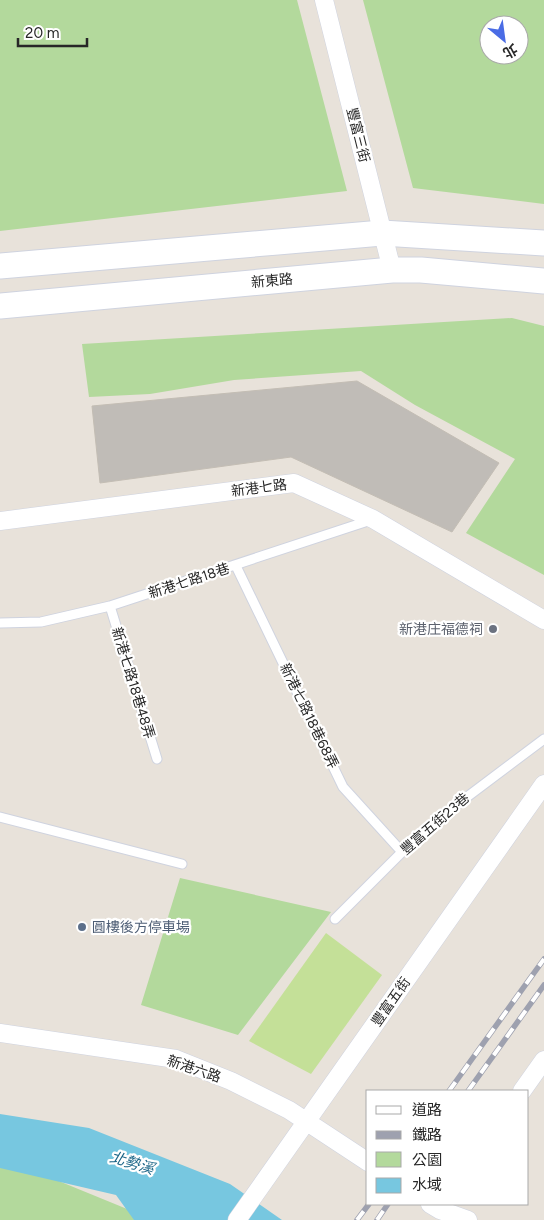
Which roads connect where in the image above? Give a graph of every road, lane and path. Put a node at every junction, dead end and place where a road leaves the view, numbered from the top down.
1 (324, 0) edge
2 (382, 234) junction
3 (544, 243) edge
4 (0, 266) edge
5 (392, 270) junction
6 (544, 281) edge
7 (0, 306) edge
8 (374, 519) junction
9 (0, 521) edge
10 (236, 566) junction
11 (110, 606) junction
12 (544, 620) edge
13 (0, 623) edge
14 (544, 739) edge
15 (157, 759) dead end
16 (544, 784) edge
17 (0, 817) edge
18 (402, 852) junction
19 (182, 864) dead end
20 (335, 919) dead end
21 (0, 1033) edge
22 (544, 1060) edge
23 (523, 1090) edge
24 (308, 1121) junction
25 (366, 1161) edge
26 (437, 1210) edge
27 (237, 1220) edge
28 (468, 1220) edge

1 - 2 street, 豐富三街
2 - 3 main road
2 - 4 main road
2 - 5 street, 豐富三街
5 - 6 main road, 新東路
5 - 7 main road, 新東路
8 - 9 street, 新港七路
8 - 10 lane, 新港七路18巷
8 - 12 street, 新港七路
10 - 11 lane, 新港七路18巷
10 - 18 lane, 新港七路18巷68弄
11 - 13 lane, 新港七路18巷
11 - 15 lane, 新港七路18巷48弄
14 - 18 lane, 豐富五街23巷
16 - 24 street, 豐富五街
17 - 19 lane
18 - 20 lane, 豐富五街23巷
21 - 24 street, 新港六路
22 - 23 street
24 - 25 street, 新港六路
24 - 27 street, 豐富五街
26 - 28 street

